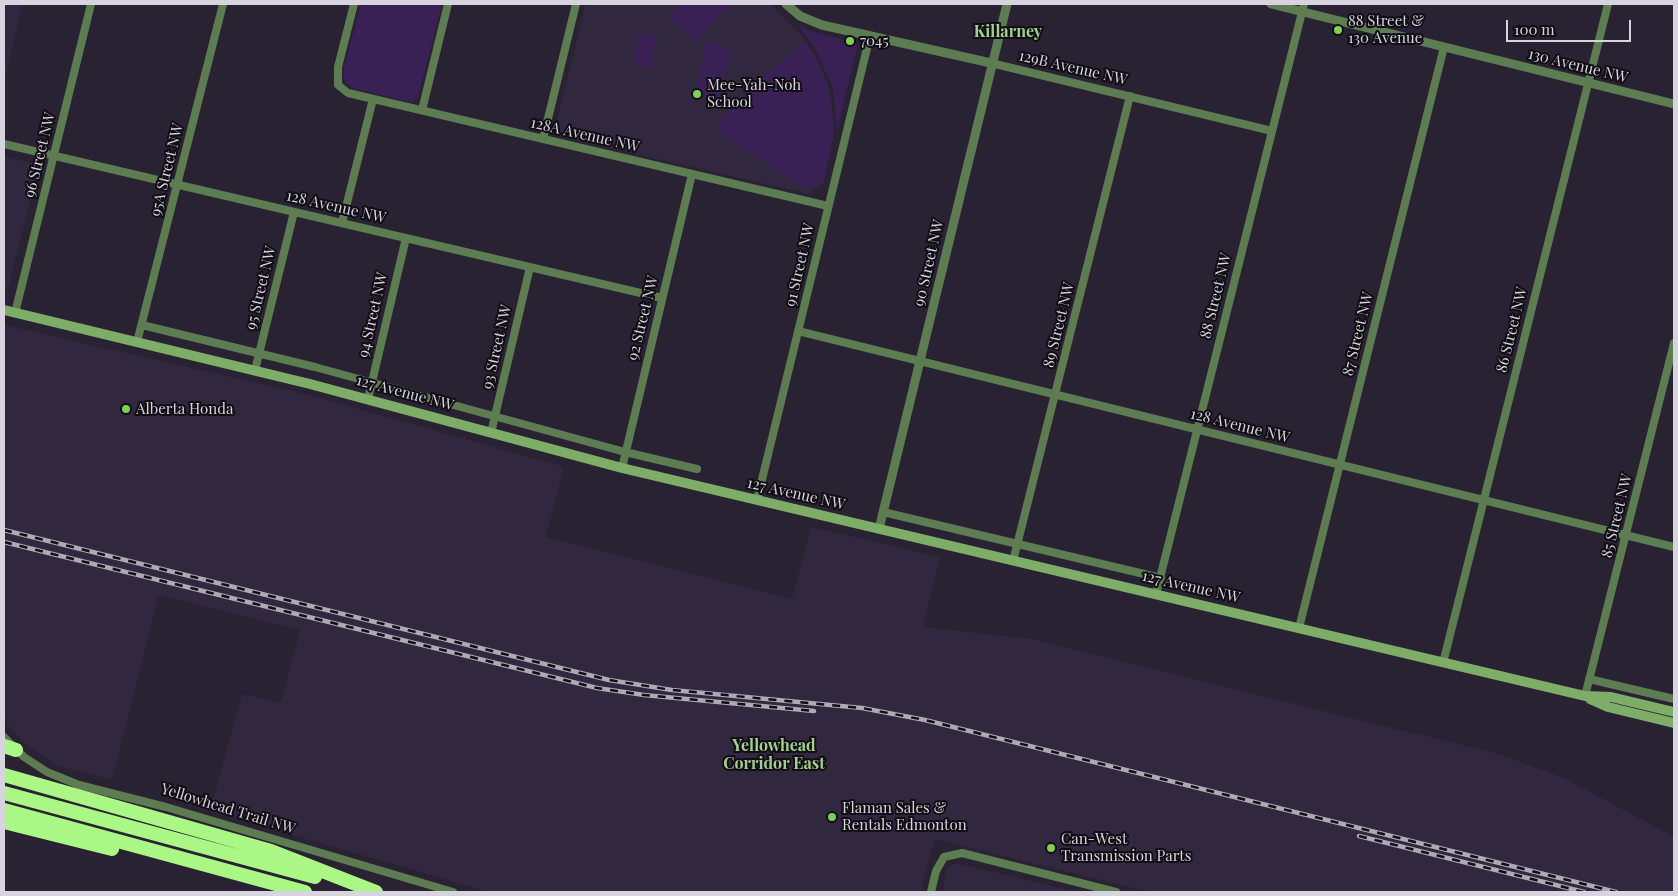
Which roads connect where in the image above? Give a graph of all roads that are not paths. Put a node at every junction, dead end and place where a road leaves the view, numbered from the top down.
1 (92, 4) edge
2 (223, 4) edge
3 (354, 4) edge
4 (448, 4) edge
5 (576, 4) edge
6 (786, 4) edge
7 (1007, 4) edge
8 (1271, 4) edge
9 (1608, 4) edge
10 (1303, 8) edge
11 (870, 36) junction
12 (1444, 47) junction
13 (991, 63) junction
14 (1587, 82) junction
15 (1130, 96) junction
16 (373, 99) junction
17 (1674, 104) edge
18 (422, 110) junction
19 (1272, 131) junction
20 (543, 139) junction
21 (4, 144) edge
22 (54, 156) junction
23 (692, 174) junction
24 (177, 184) junction
25 (828, 206) junction
26 (294, 212) junction
27 (342, 223) junction
28 (406, 238) junction
29 (530, 267) junction
30 (662, 298) junction
31 (4, 310) edge
32 (16, 313) junction
33 (142, 325) junction
34 (798, 331) junction
35 (137, 342) junction
36 (1674, 343) edge
37 (259, 353) junction
38 (920, 360) junction
39 (255, 370) junction
40 (372, 382) junction
41 (1056, 394) junction
42 (368, 399) junction
43 (495, 416) junction
44 (1197, 429) junction
45 (491, 433) junction
46 (626, 452) junction
47 (1340, 465) junction
48 (622, 468) junction
49 (698, 469) dead end
50 (757, 500) junction
51 (1483, 500) junction
52 (883, 512) junction
53 (879, 529) junction
54 (1626, 536) junction
55 (1017, 544) junction
56 (1674, 547) edge
57 (1013, 561) junction
58 (1161, 578) junction
59 (1156, 594) junction
60 (1299, 628) junction
61 (1443, 663) junction
62 (1589, 679) junction
63 (1585, 696) junction
64 (1674, 699) edge
65 (1674, 712) edge
66 (1674, 724) edge
67 (4, 737) edge
68 (10, 748) edge
69 (4, 774) edge
70 (4, 792) edge
71 (4, 810) edge
72 (4, 822) edge
73 (238, 874) junction
74 (305, 892) edge
75 (375, 892) edge
76 (453, 892) edge
77 (930, 892) edge
78 (1116, 892) edge

1 - 22 street, 96 Street NW
2 - 24 street, 95A Street NW
3 - 16 street, 128A Avenue NW
4 - 18 street
5 - 20 street
6 - 11 street, 129B Avenue NW
7 - 13 street, 90 Street NW
8 - 10 street, 130 Avenue NW
9 - 14 street, 86 Street NW
10 - 12 street, 130 Avenue NW
10 - 19 street, 88 Street NW
11 - 13 street, 129B Avenue NW
11 - 25 street, 91 Street NW
12 - 14 street, 130 Avenue NW
12 - 47 street, 87 Street NW
13 - 15 street, 129B Avenue NW
13 - 38 street, 90 Street NW
14 - 17 street, 130 Avenue NW
14 - 51 street, 86 Street NW
15 - 19 street, 129B Avenue NW
15 - 41 street, 89 Street NW
16 - 18 street, 128A Avenue NW
16 - 27 street
18 - 20 street, 128A Avenue NW
19 - 44 street, 88 Street NW
20 - 23 street, 128A Avenue NW
21 - 22 street, 128 Avenue NW
22 - 24 street, 128 Avenue NW
22 - 32 street, 96 Street NW
23 - 25 street, 128A Avenue NW
23 - 30 street, 92 Street NW
24 - 26 street, 128 Avenue NW
24 - 33 street, 95A Street NW
25 - 34 street, 91 Street NW
26 - 27 street, 128 Avenue NW
26 - 37 street, 95 Street NW
27 - 28 street, 128 Avenue NW
28 - 29 street, 128 Avenue NW
28 - 40 street, 94 Street NW
29 - 30 street, 128 Avenue NW
29 - 43 street, 93 Street NW
30 - 46 street, 92 Street NW
31 - 32 main road, 127 Avenue NW
32 - 35 main road, 127 Avenue NW
33 - 35 street, 95A Street NW
33 - 37 street, 127 Avenue NW
34 - 38 street, 128 Avenue NW
34 - 50 street, 91 Street NW
35 - 39 main road, 127 Avenue NW
36 - 54 street, 85 Street NW
37 - 39 street, 95 Street NW
37 - 40 street, 127 Avenue NW
38 - 41 street, 128 Avenue NW
38 - 52 street, 90 Street NW
39 - 42 main road, 127 Avenue NW
40 - 42 street, 94 Street NW
40 - 43 street, 127 Avenue NW
41 - 44 street, 128 Avenue NW
41 - 55 street, 89 Street NW
42 - 45 main road, 127 Avenue NW
43 - 45 street, 93 Street NW
43 - 46 street, 127 Avenue NW
44 - 47 street, 128 Avenue NW
44 - 58 street, 88 Street NW
45 - 48 main road, 127 Avenue NW
46 - 48 street, 92 Street NW
46 - 49 street, 127 Avenue NW
47 - 51 street, 128 Avenue NW
47 - 60 street, 87 Street NW
48 - 50 main road, 127 Avenue NW
50 - 53 main road, 127 Avenue NW
51 - 54 street, 128 Avenue NW
51 - 61 street, 86 Street NW
52 - 53 street, 90 Street NW
52 - 55 street, 127 Avenue NW
53 - 57 main road, 127 Avenue NW
54 - 56 street, 128 Avenue NW
54 - 62 street, 85 Street NW
55 - 57 street, 89 Street NW
55 - 58 street, 127 Avenue NW
57 - 59 main road, 127 Avenue NW
58 - 59 street, 88 Street NW
59 - 60 main road, 127 Avenue NW
60 - 61 main road, 127 Avenue NW
61 - 63 main road, 127 Avenue NW
62 - 63 street, 85 Street NW
62 - 64 street
63 - 65 main road, 127 Avenue NW
63 - 66 main road, 127 Avenue NW
67 - 68 street, Yellowhead Trail NW
68 - 76 street, Yellowhead Trail NW
69 - 75 highway
70 - 75 highway
71 - 73 highway
72 - 73 highway
73 - 74 highway
77 - 78 street

